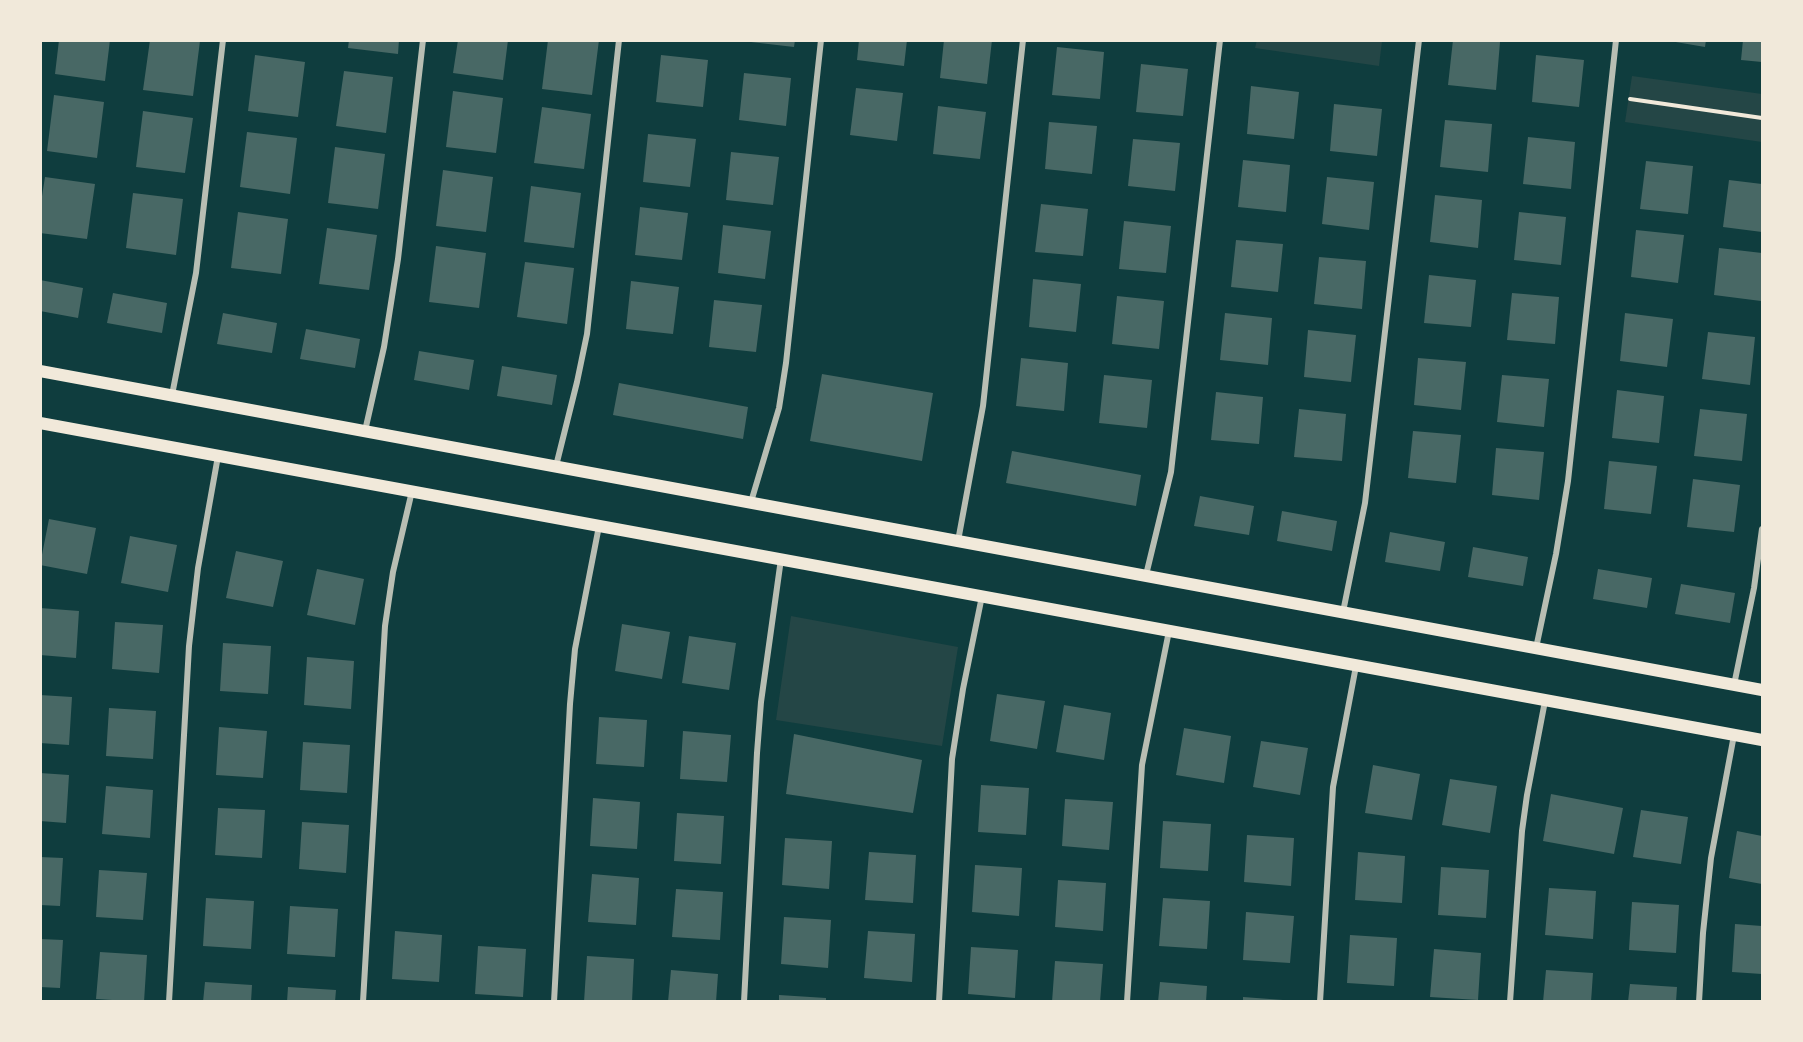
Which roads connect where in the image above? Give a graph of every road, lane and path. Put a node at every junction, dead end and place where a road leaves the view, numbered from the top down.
1 (223, 40) edge
2 (423, 40) edge
3 (620, 40) edge
4 (821, 40) edge
5 (1023, 40) edge
6 (1220, 40) edge
7 (1419, 40) edge
8 (1616, 40) edge
9 (1610, 96) junction
10 (1762, 118) edge
11 (40, 371) edge
12 (172, 395) junction
13 (40, 423) edge
14 (365, 431) junction
15 (219, 456) junction
16 (556, 466) junction
17 (412, 491) junction
18 (752, 502) junction
19 (600, 526) junction
20 (1762, 529) edge
21 (958, 541) junction
22 (781, 559) junction
23 (1146, 575) junction
24 (982, 597) junction
25 (1343, 612) junction
26 (1169, 631) junction
27 (1536, 648) junction
28 (1356, 665) junction
29 (1734, 685) junction
30 (1762, 690) edge
31 (1545, 701) junction
32 (1734, 735) junction
33 (1762, 740) edge
34 (169, 1002) edge
35 (363, 1002) edge
36 (554, 1002) edge
37 (744, 1002) edge
38 (939, 1002) edge
39 (1127, 1002) edge
40 (1320, 1002) edge
41 (1510, 1002) edge
42 (1699, 1002) edge

1 - 12 street
2 - 14 street
3 - 16 street
4 - 18 street
5 - 21 street
6 - 23 street
7 - 25 street
8 - 9 street
9 - 10 path
9 - 27 street
11 - 12 main road
12 - 14 main road
13 - 15 main road
14 - 16 main road
15 - 17 main road
15 - 34 street
16 - 18 main road
17 - 19 main road
17 - 35 street
18 - 21 main road
19 - 22 main road
19 - 36 street
20 - 29 street
21 - 23 main road
22 - 24 main road
22 - 37 street
23 - 25 main road
24 - 26 main road
24 - 38 street
25 - 27 main road
26 - 28 main road
26 - 39 street
27 - 29 main road
28 - 31 main road
28 - 40 street
29 - 30 main road
31 - 32 main road
31 - 41 street
32 - 33 main road
32 - 42 street

